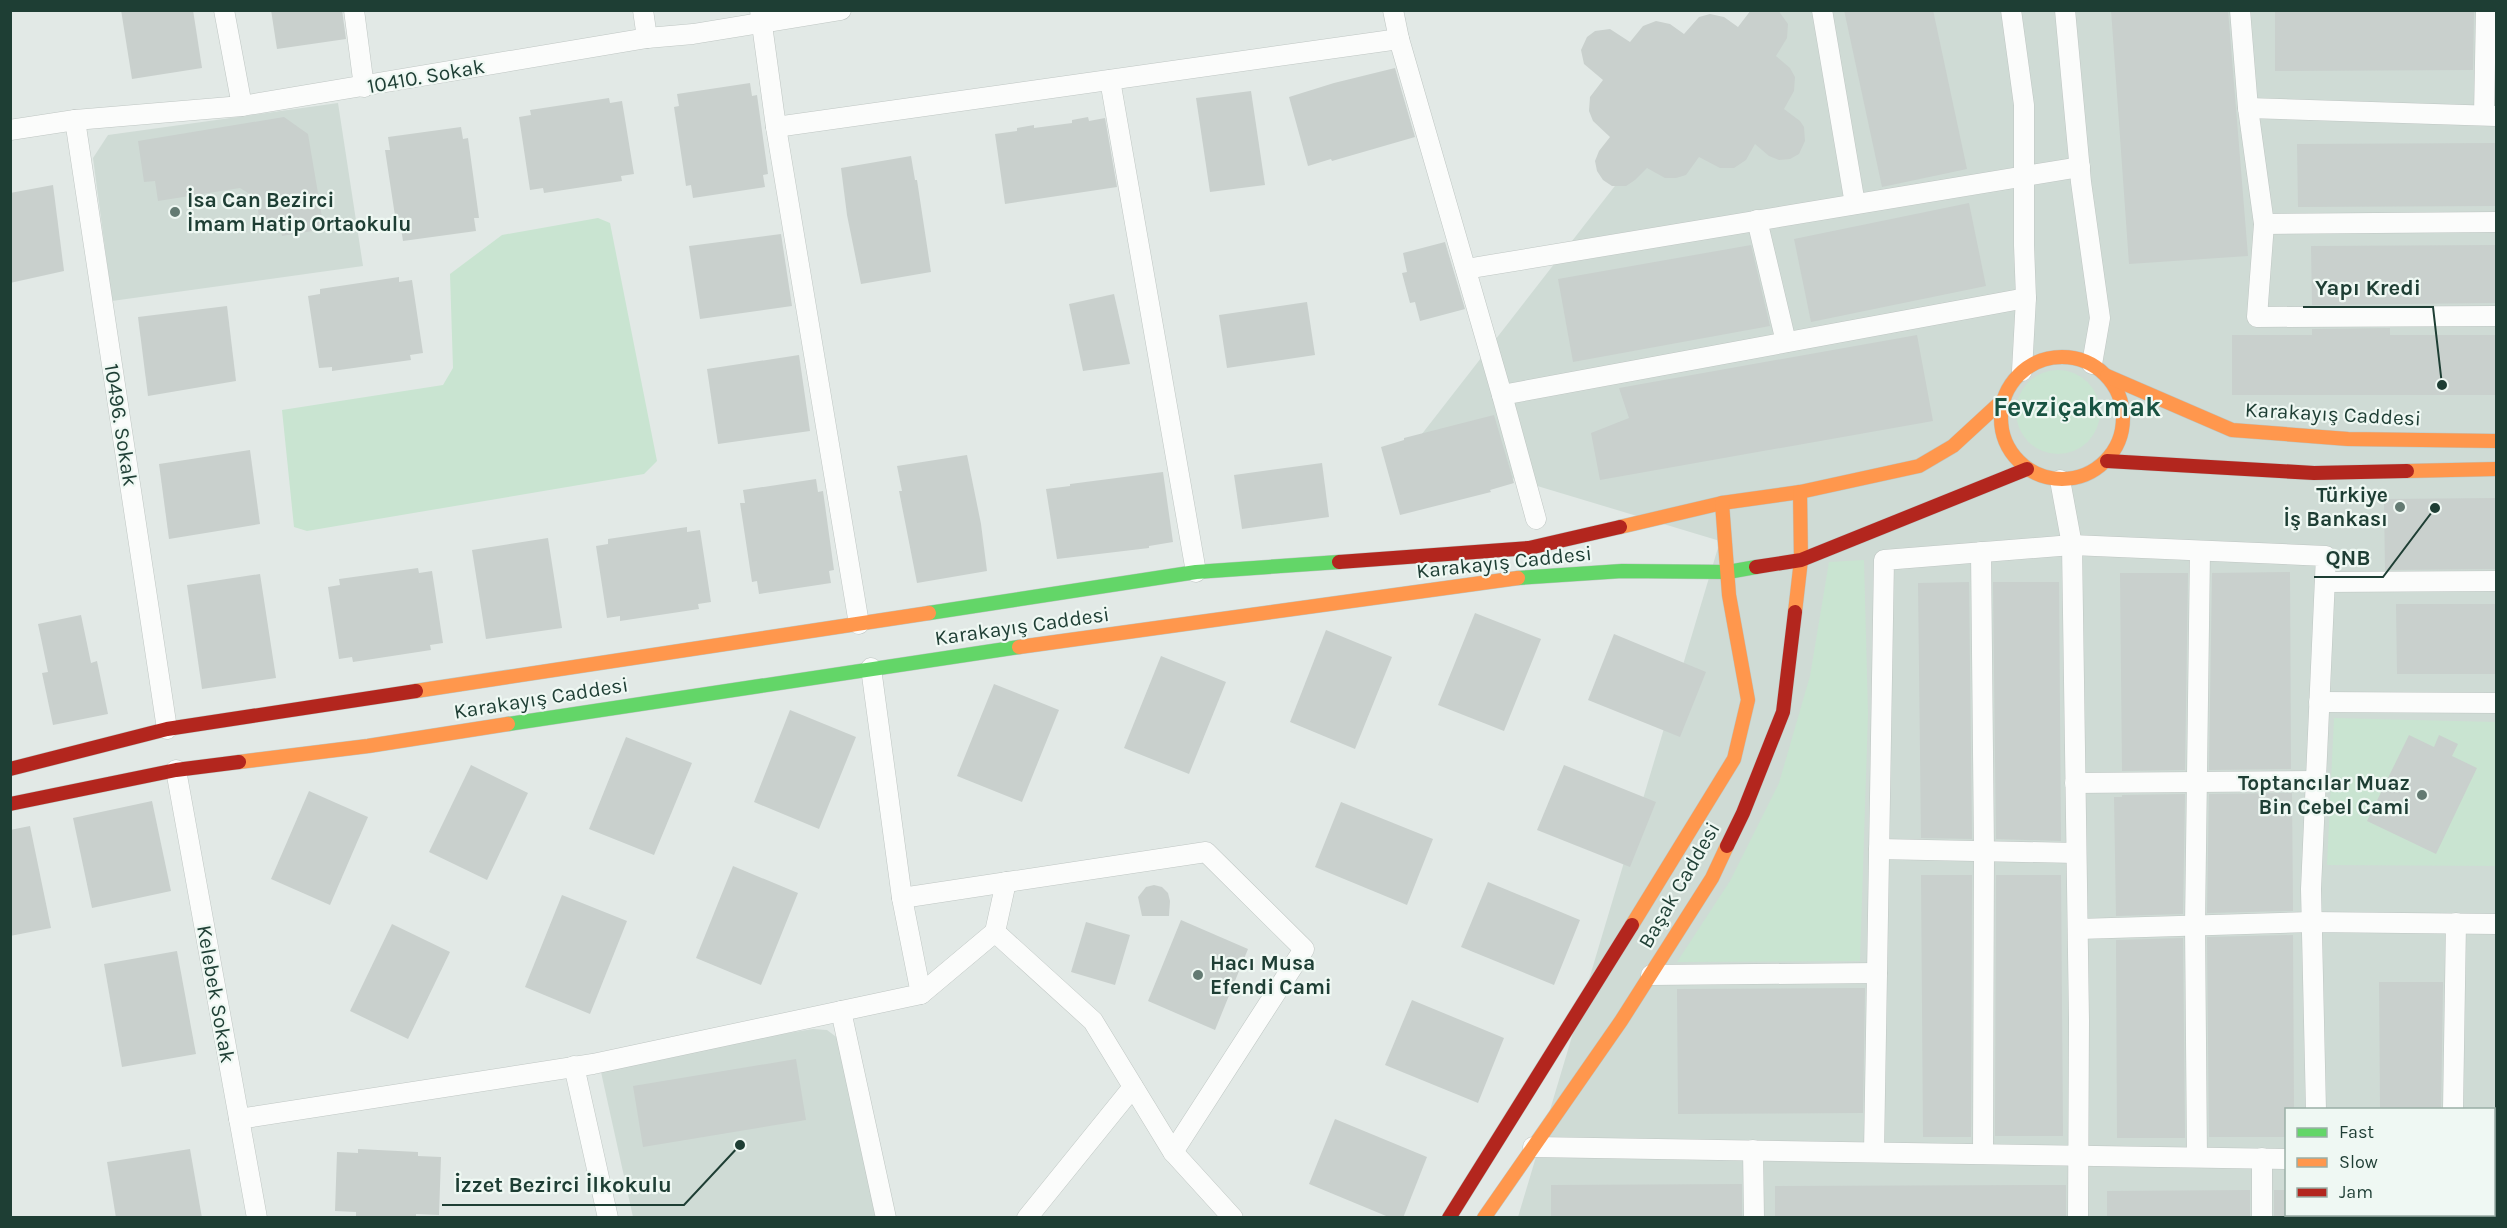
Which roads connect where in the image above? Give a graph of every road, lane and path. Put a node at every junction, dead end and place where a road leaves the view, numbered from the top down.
1 (224, 10) edge
2 (354, 10) edge
3 (643, 10) edge
4 (841, 10) edge
5 (1393, 10) edge
6 (1822, 10) edge
7 (2011, 10) edge
8 (2066, 10) edge
9 (2241, 10) edge
10 (2486, 10) edge
11 (760, 17) edge
12 (647, 38) junction
13 (1399, 39) junction
14 (1110, 80) junction
15 (364, 87) junction
16 (242, 106) junction
17 (2248, 108) junction
18 (2490, 116) edge
19 (75, 120) junction
20 (776, 127) junction
21 (10, 130) edge
22 (2080, 167) junction
23 (2024, 176) junction
24 (1855, 204) junction
25 (1757, 220) junction
26 (2496, 222) edge
27 (2264, 224) junction
28 (1466, 269) junction
29 (2026, 298) junction
30 (2496, 316) edge
31 (1786, 342) junction
32 (2099, 370) junction
33 (2022, 371) junction
34 (1502, 395) junction
35 (2004, 399) junction
36 (2496, 441) edge
37 (2107, 461) junction
38 (2027, 469) junction
39 (2496, 469) edge
40 (2060, 480) junction
41 (1800, 492) junction
42 (1722, 502) junction
43 (1536, 519) dead end
44 (2072, 546) junction
45 (2200, 551) junction
46 (1981, 552) junction
47 (1801, 560) junction
48 (1196, 572) junction
49 (1728, 572) junction
50 (2496, 581) edge
51 (2325, 582) junction
52 (859, 624) junction
53 (871, 668) junction
54 (2319, 702) junction
55 (2496, 703) edge
56 (167, 729) junction
57 (10, 768) edge
58 (176, 770) junction
59 (2197, 780) junction
60 (2316, 781) junction
61 (2075, 783) junction
62 (10, 804) edge
63 (1879, 849) junction
64 (1984, 851) junction
65 (2076, 853) junction
66 (1006, 882) junction
67 (902, 898) junction
68 (2311, 922) junction
69 (2456, 923) junction
70 (2496, 924) edge
71 (2195, 925) junction
72 (2078, 929) junction
73 (996, 932) junction
74 (1877, 973) junction
75 (1651, 975) junction
76 (921, 994) junction
77 (841, 1011) junction
78 (574, 1066) junction
79 (1133, 1087) junction
80 (2316, 1108) edge
81 (2453, 1108) edge
82 (238, 1119) junction
83 (1533, 1147) junction
84 (1753, 1150) junction
85 (1173, 1152) junction
86 (1874, 1152) junction
87 (1983, 1154) junction
88 (2078, 1155) junction
89 (2197, 1157) junction
90 (2262, 1158) junction
91 (2285, 1159) edge
92 (257, 1218) edge
93 (608, 1218) edge
94 (886, 1218) edge
95 (1027, 1218) edge
96 (1233, 1218) edge
97 (1449, 1218) edge
98 (1484, 1218) edge
99 (1754, 1218) edge
100 (2078, 1218) edge
101 (2262, 1218) edge

1 - 16 street
2 - 15 street
3 - 12 street
4 - 11 street, 10410. Sokak
5 - 13 street
6 - 24 street
7 - 23 street
8 - 22 street
9 - 17 street
10 - 18 street
11 - 12 street, 10410. Sokak
11 - 20 street
12 - 15 street, 10410. Sokak
13 - 14 street
13 - 28 street
14 - 20 street
14 - 48 street
15 - 16 street, 10410. Sokak
16 - 19 street, 10410. Sokak
17 - 18 street
17 - 27 street
19 - 21 street, 10410. Sokak
19 - 56 street, 10496. Sokak
20 - 52 street
22 - 23 street
22 - 32 street
23 - 24 street
23 - 29 street
24 - 25 street
25 - 28 street
25 - 31 street
26 - 27 street
27 - 30 street
28 - 34 street
29 - 31 street
29 - 33 street
31 - 34 street
32 - 33 main road
32 - 36 main road, Karakayış Caddesi
32 - 37 main road
33 - 35 main road
34 - 43 street
35 - 38 main road
35 - 41 main road, Karakayış Caddesi
37 - 39 main road
37 - 40 main road
38 - 40 main road
38 - 47 main road, Karakayış Caddesi
40 - 44 street
41 - 42 main road, Karakayış Caddesi
41 - 47 main road, Başak Caddesi
42 - 48 main road, Karakayış Caddesi
42 - 49 main road, Başak Caddesi
44 - 45 street
44 - 46 street
44 - 61 street
45 - 51 street
45 - 59 street
46 - 63 street
46 - 64 street
47 - 49 main road, Karakayış Caddesi
47 - 75 main road, Başak Caddesi
48 - 52 main road, Karakayış Caddesi
49 - 53 main road, Karakayış Caddesi
49 - 97 main road, Başak Caddesi
50 - 51 street
51 - 54 street
52 - 56 main road, Karakayış Caddesi
53 - 58 main road, Karakayış Caddesi
53 - 67 street
54 - 55 street
54 - 60 street
56 - 57 main road, Karakayış Caddesi
58 - 62 main road, Karakayış Caddesi
58 - 82 street, Kelebek Sokak
59 - 60 street
59 - 61 street
59 - 71 street
60 - 68 street
61 - 65 street
63 - 64 street
63 - 74 street
64 - 65 street
64 - 87 street
65 - 72 street
66 - 67 street
66 - 73 street
66 - 85 street
67 - 76 street
68 - 69 street
68 - 71 street
68 - 80 street
69 - 70 street
69 - 81 street
71 - 72 street
71 - 89 street
72 - 88 street
73 - 76 street
73 - 79 street
74 - 75 street
74 - 86 street
75 - 83 main road, Başak Caddesi
76 - 77 street
77 - 78 street
77 - 94 street
78 - 82 street
78 - 93 street
79 - 85 street
79 - 95 street
82 - 92 street, Kelebek Sokak
83 - 84 street
83 - 98 main road, Başak Caddesi
84 - 86 street
84 - 99 street
85 - 96 street
86 - 87 street
87 - 88 street
88 - 89 street
88 - 100 street
89 - 90 street
90 - 91 street
90 - 101 street

